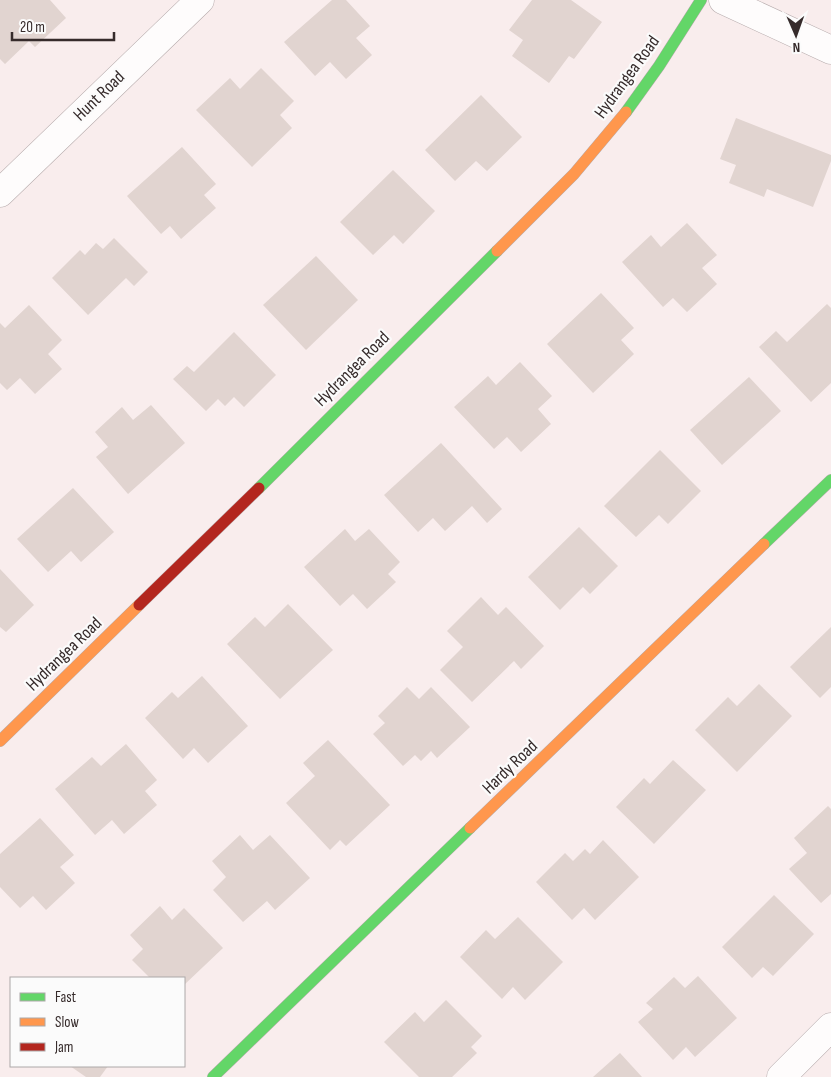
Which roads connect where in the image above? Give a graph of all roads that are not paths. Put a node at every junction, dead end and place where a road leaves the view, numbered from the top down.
1 (200, 0) edge
2 (702, 0) edge
3 (723, 0) edge
4 (831, 50) edge
5 (0, 193) edge
6 (831, 480) edge
7 (0, 741) edge
8 (831, 1027) edge
9 (213, 1077) edge
10 (781, 1077) edge

1 - 5 street, Hunt Road
2 - 7 street, Hydrangea Road
3 - 4 street
6 - 9 street, Hardy Road
8 - 10 street

